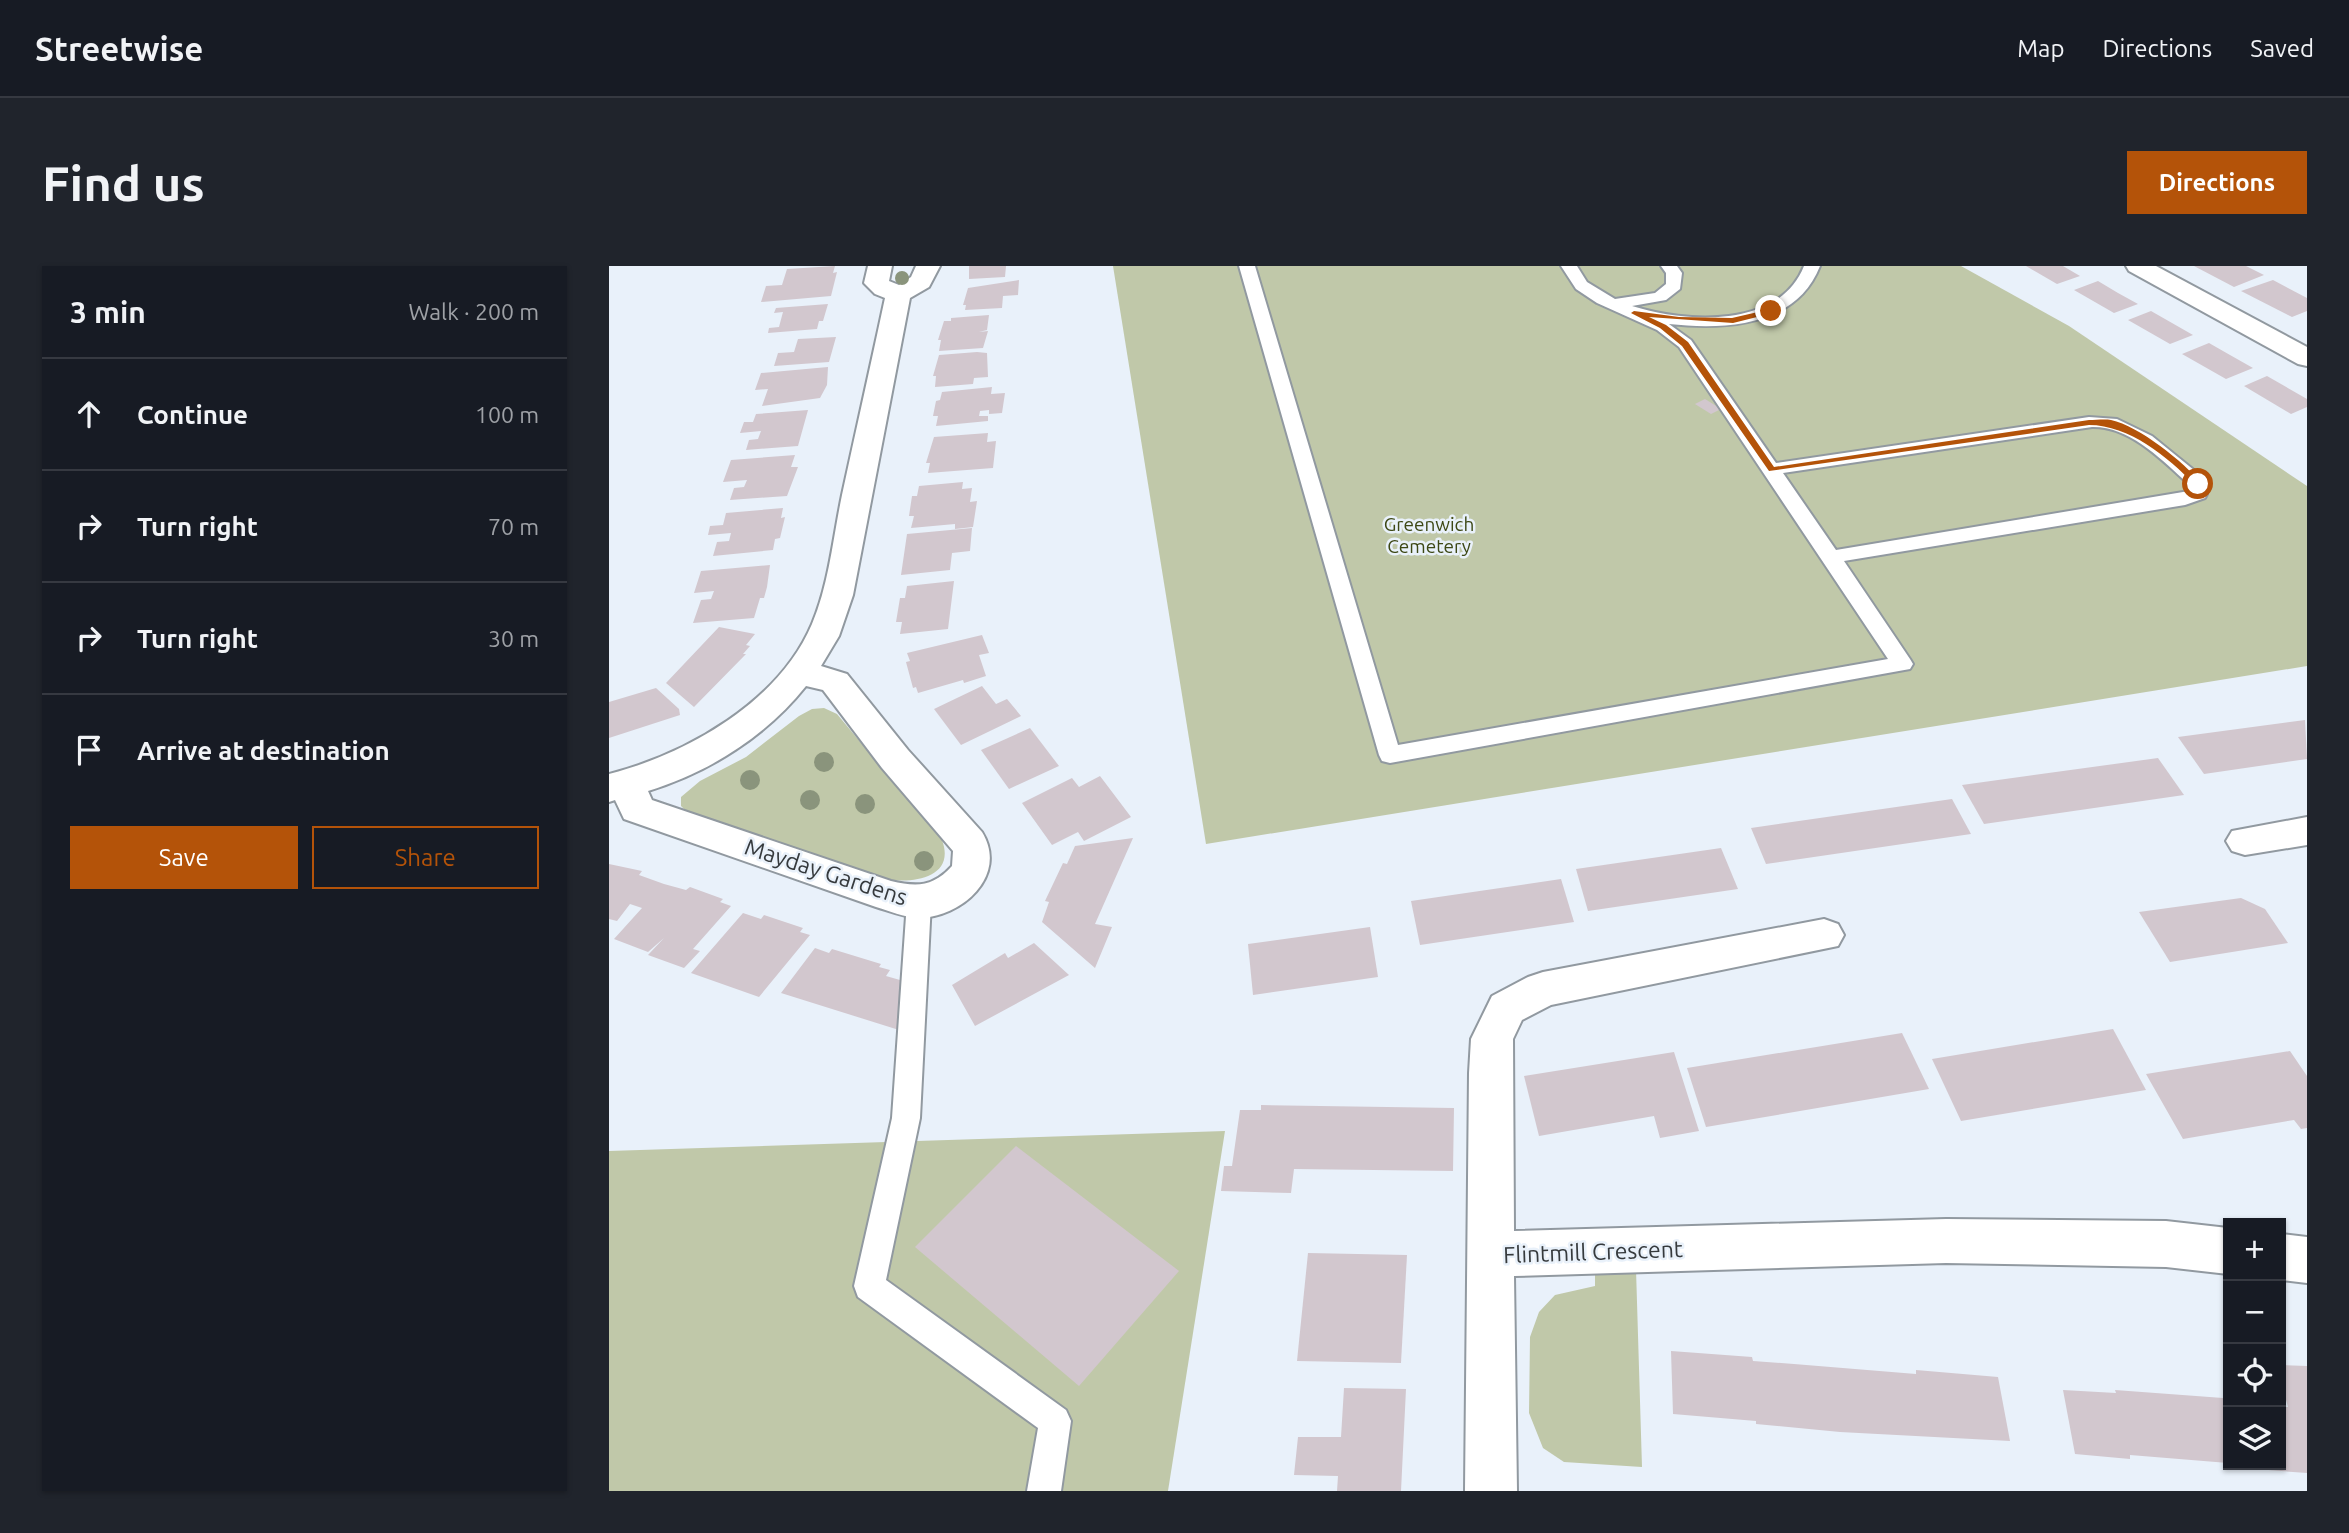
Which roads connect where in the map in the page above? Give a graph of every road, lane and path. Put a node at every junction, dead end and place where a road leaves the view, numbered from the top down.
1 (880, 266) edge
2 (928, 266) edge
3 (1247, 266) edge
4 (1569, 266) edge
5 (1669, 266) edge
6 (1812, 266) edge
7 (2138, 266) edge
8 (898, 294) junction
9 (1610, 303) junction
10 (1634, 313) junction
11 (2307, 358) edge
12 (1772, 470) junction
13 (1831, 557) junction
14 (799, 672) junction
15 (618, 786) edge
16 (2307, 831) edge
17 (2245, 841) dead end
18 (919, 902) junction
19 (1824, 935) dead end
20 (2223, 1250) edge
21 (1491, 1254) junction
22 (2286, 1257) edge
23 (2307, 1259) edge
24 (1044, 1491) edge
25 (1491, 1491) edge

1 - 8 street
2 - 8 street
3 - 13 lane
4 - 9 lane
5 - 9 lane
6 - 10 lane
7 - 11 street
8 - 14 street, Mayday Gardens
9 - 10 lane
10 - 12 lane
12 - 13 lane
12 - 13 lane
14 - 15 street, Mayday Gardens
14 - 18 street, Mayday Gardens
15 - 18 street, Mayday Gardens
16 - 17 street
18 - 24 lane
19 - 21 street, Flintmill Crescent
20 - 21 street, Flintmill Crescent
21 - 25 street
22 - 23 street

